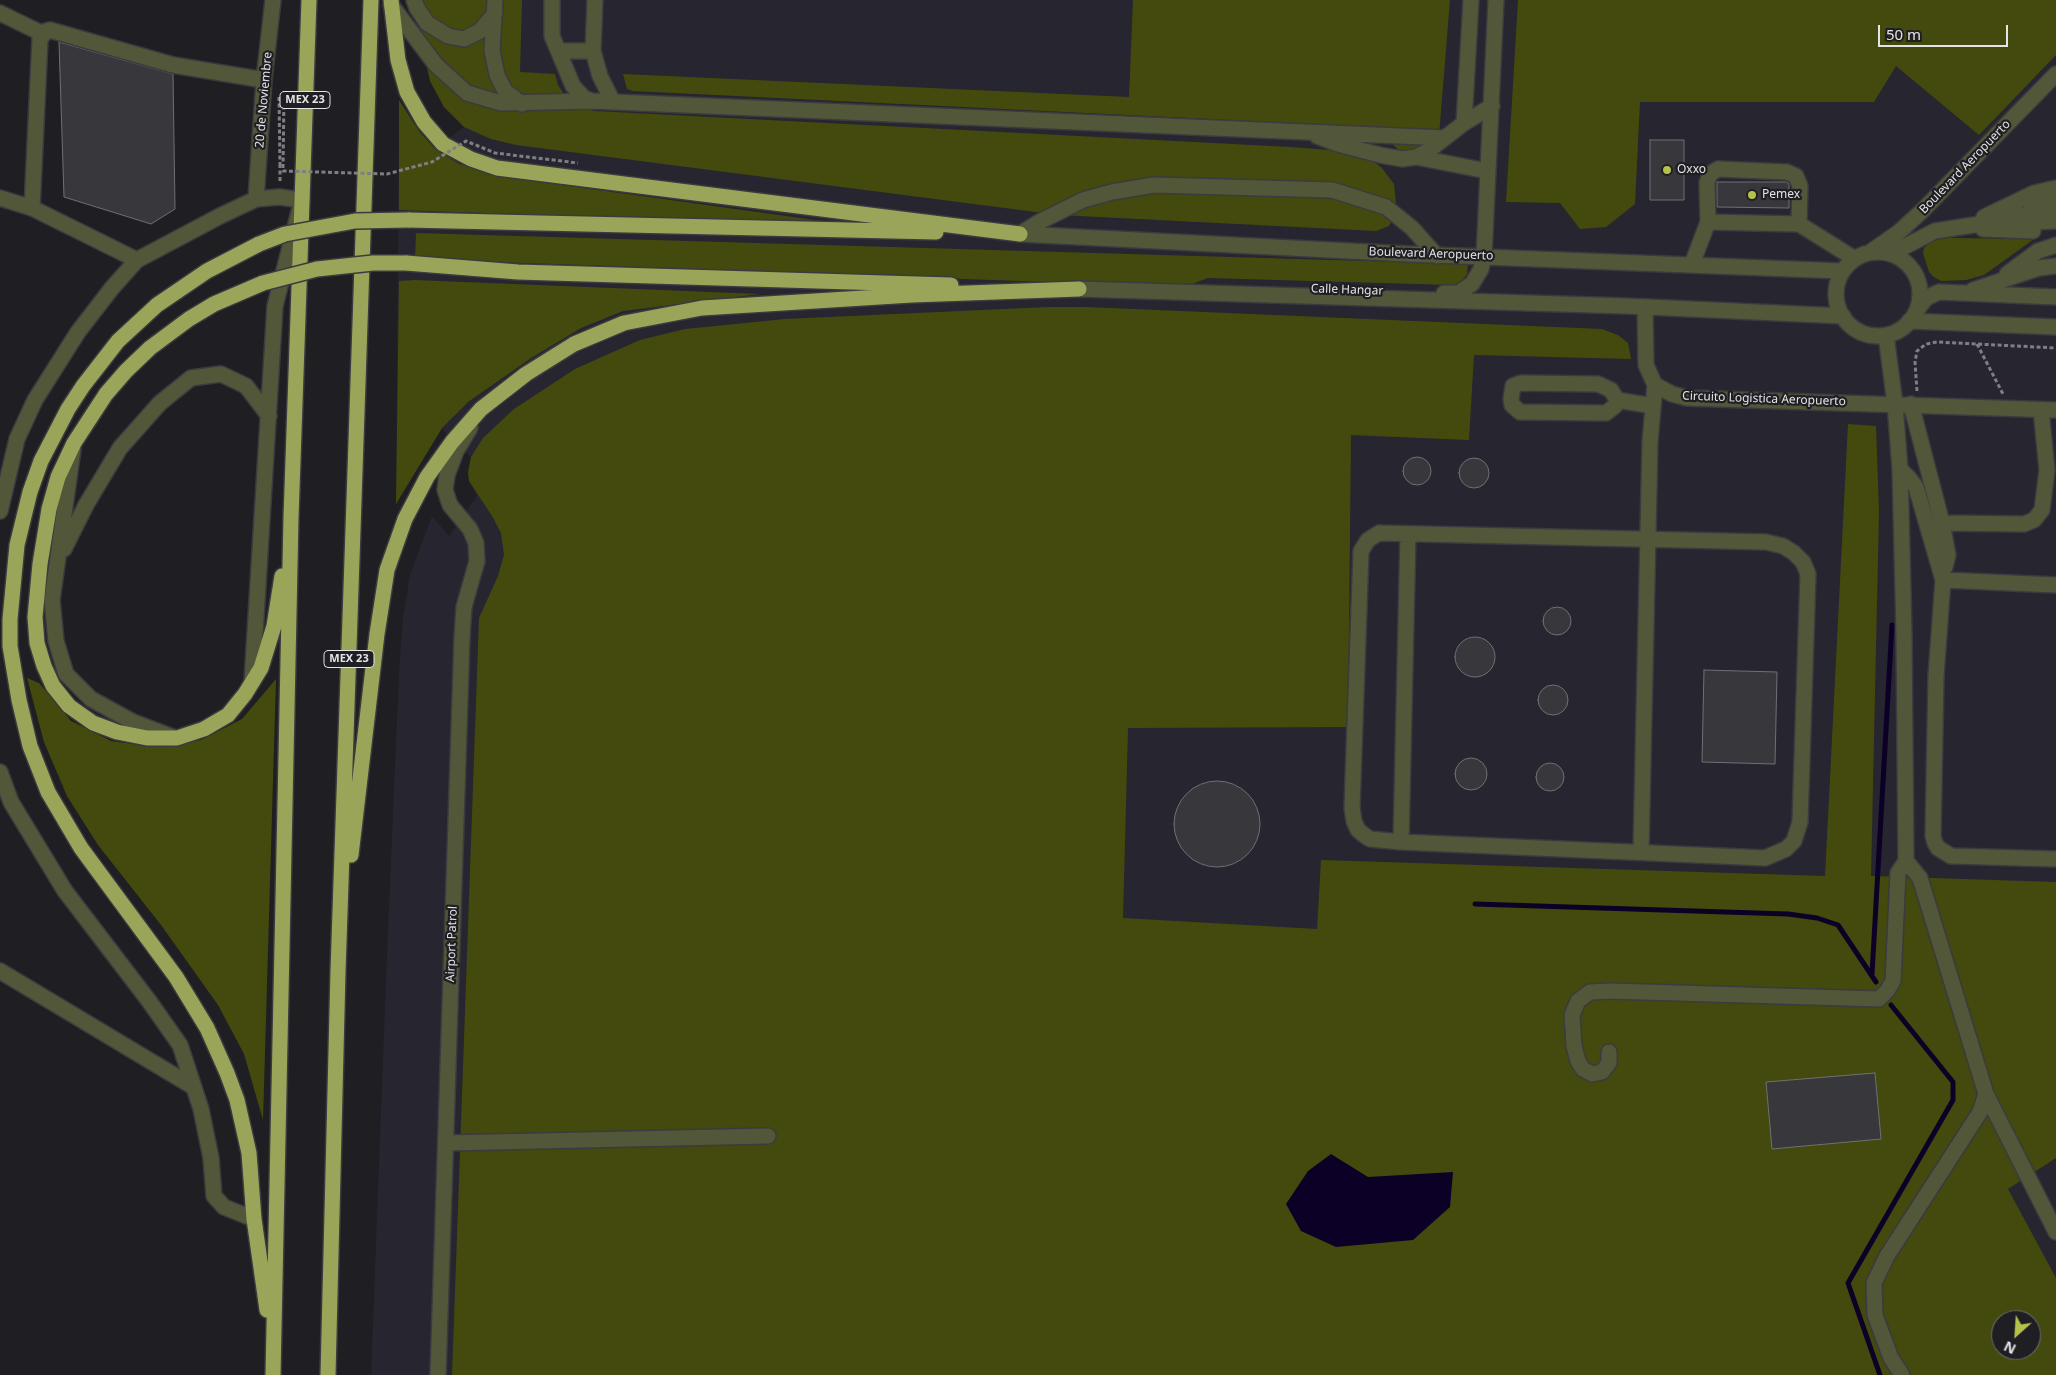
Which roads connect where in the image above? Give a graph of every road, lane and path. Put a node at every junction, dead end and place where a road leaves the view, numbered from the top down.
1 (273, 0) edge
2 (309, 0) edge
3 (371, 0) edge
4 (414, 0) edge
5 (552, 0) edge
6 (595, 0) edge
7 (1471, 0) edge
8 (1496, 0) edge
9 (391, 2) edge
10 (495, 6) edge
11 (0, 13) edge
12 (43, 34) junction
13 (558, 51) junction
14 (592, 51) junction
15 (2056, 74) edge
16 (264, 80) junction
17 (592, 101) junction
18 (614, 102) junction
19 (522, 104) junction
20 (1492, 106) junction
21 (1464, 123) junction
22 (1303, 132) junction
23 (1445, 138) junction
24 (1416, 157) junction
25 (578, 163) dead end
26 (280, 166) dead end
27 (1488, 171) junction
28 (2056, 188) edge
29 (0, 198) edge
30 (2056, 198) edge
31 (256, 199) junction
32 (302, 200) junction
33 (32, 208) junction
34 (2056, 210) edge
35 (2056, 221) edge
36 (1708, 222) junction
37 (1799, 224) junction
38 (1952, 228) junction
39 (2056, 231) edge
40 (1020, 234) junction
41 (2056, 245) edge
42 (1868, 255) junction
43 (2056, 255) edge
44 (1437, 256) junction
45 (1484, 256) junction
46 (137, 260) junction
47 (1692, 264) junction
48 (2056, 266) edge
49 (1842, 272) junction
50 (2056, 276) edge
51 (2002, 278) junction
52 (1988, 286) junction
53 (2056, 287) edge
54 (1080, 289) junction
55 (1188, 291) junction
56 (1970, 291) junction
57 (1952, 292) junction
58 (2056, 297) edge
59 (1645, 308) junction
60 (1842, 316) junction
61 (1912, 317) junction
62 (2056, 327) edge
63 (1886, 335) junction
64 (1977, 344) junction
65 (2056, 348) edge
66 (1655, 385) junction
67 (1617, 400) junction
68 (1914, 401) junction
69 (2006, 401) dead end
70 (1895, 404) junction
71 (1653, 406) junction
72 (481, 409) junction
73 (2049, 410) edge
74 (269, 416) junction
75 (74, 443) junction
76 (1900, 469) junction
77 (0, 511) edge
78 (292, 518) junction
79 (1942, 523) junction
80 (1408, 534) junction
81 (1648, 539) junction
82 (57, 561) junction
83 (1942, 575) junction
84 (2056, 585) edge
85 (252, 682) junction
86 (177, 738) junction
87 (0, 772) edge
88 (1402, 842) junction
89 (1641, 851) junction
90 (2056, 859) edge
91 (1906, 861) junction
92 (0, 971) edge
93 (338, 972) junction
94 (1609, 1052) dead end
95 (192, 1086) junction
96 (1986, 1094) junction
97 (768, 1136) dead end
98 (446, 1143) junction
99 (2052, 1216) edge
100 (254, 1219) junction
101 (2056, 1232) edge
102 (274, 1354) junction
103 (273, 1375) edge
104 (328, 1375) edge
105 (438, 1375) edge
106 (1902, 1375) edge

1 - 16 street, 20 de Noviembre
2 - 32 highway, MEX 23
3 - 93 highway, MEX 23
4 - 10 street
5 - 13 street
6 - 14 street
7 - 21 street
8 - 20 street, Calle Hangar
9 - 19 street
9 - 40 highway
10 - 19 street
11 - 12 street
12 - 16 street
12 - 33 street
13 - 14 street
13 - 17 street
14 - 18 street
15 - 42 street, Boulevard Aeropuerto
16 - 31 street, 20 de Noviembre
17 - 18 street
17 - 19 street
18 - 22 street
20 - 21 street
20 - 27 street, Calle Hangar
21 - 23 street
22 - 23 street
22 - 24 street
23 - 24 street
24 - 27 street
25 - 26 path, bridge
27 - 45 street, Calle Hangar
28 - 38 street
29 - 33 street
30 - 38 street
31 - 32 street
31 - 46 street
32 - 74 street
32 - 78 highway, MEX 23
33 - 46 street
34 - 38 street
35 - 38 street
36 - 37 street
36 - 37 street
36 - 47 street
37 - 42 street
38 - 39 street
38 - 42 street
40 - 44 street, Boulevard Aeropuerto
40 - 44 street
40 - 100 highway, bridge
41 - 51 street
42 - 49 street
42 - 61 street
43 - 51 street
44 - 45 street, Boulevard Aeropuerto
45 - 47 street, Boulevard Aeropuerto
45 - 55 street, Calle Hangar
46 - 77 street
47 - 49 street, Boulevard Aeropuerto
48 - 52 street
49 - 60 street
50 - 56 street
51 - 52 street
52 - 56 street
53 - 56 street
54 - 55 street
54 - 72 highway
54 - 75 highway, bridge
55 - 59 street
56 - 57 street
57 - 58 street
57 - 61 street
59 - 60 street
59 - 66 street
60 - 63 street
61 - 62 street
61 - 63 street
63 - 70 street
64 - 65 path
64 - 68 path
64 - 69 path
66 - 70 street, Circuito Logistica Aeropuerto
66 - 71 street
67 - 67 street
67 - 71 street
68 - 70 street, Circuito Logistica Aeropuerto
68 - 73 street, Circuito Logistica Aeropuerto
68 - 79 street
70 - 76 street
71 - 81 street
72 - 93 highway
72 - 98 street, Airport Patrol
73 - 79 street
74 - 82 street
74 - 85 street
75 - 82 street
75 - 86 highway
76 - 83 street
76 - 91 street
78 - 85 highway
78 - 102 highway, MEX 23
79 - 83 street
80 - 81 street
80 - 88 street
80 - 88 street
81 - 89 street
81 - 89 street
82 - 86 street
83 - 84 street
83 - 90 street
85 - 86 highway
87 - 95 street
88 - 89 street
91 - 94 street
91 - 96 street
92 - 95 street
93 - 104 highway, MEX 23
95 - 100 street
96 - 99 street
96 - 106 street
97 - 98 street
98 - 105 street, Airport Patrol
99 - 101 street
100 - 102 highway
102 - 103 highway, MEX 23

